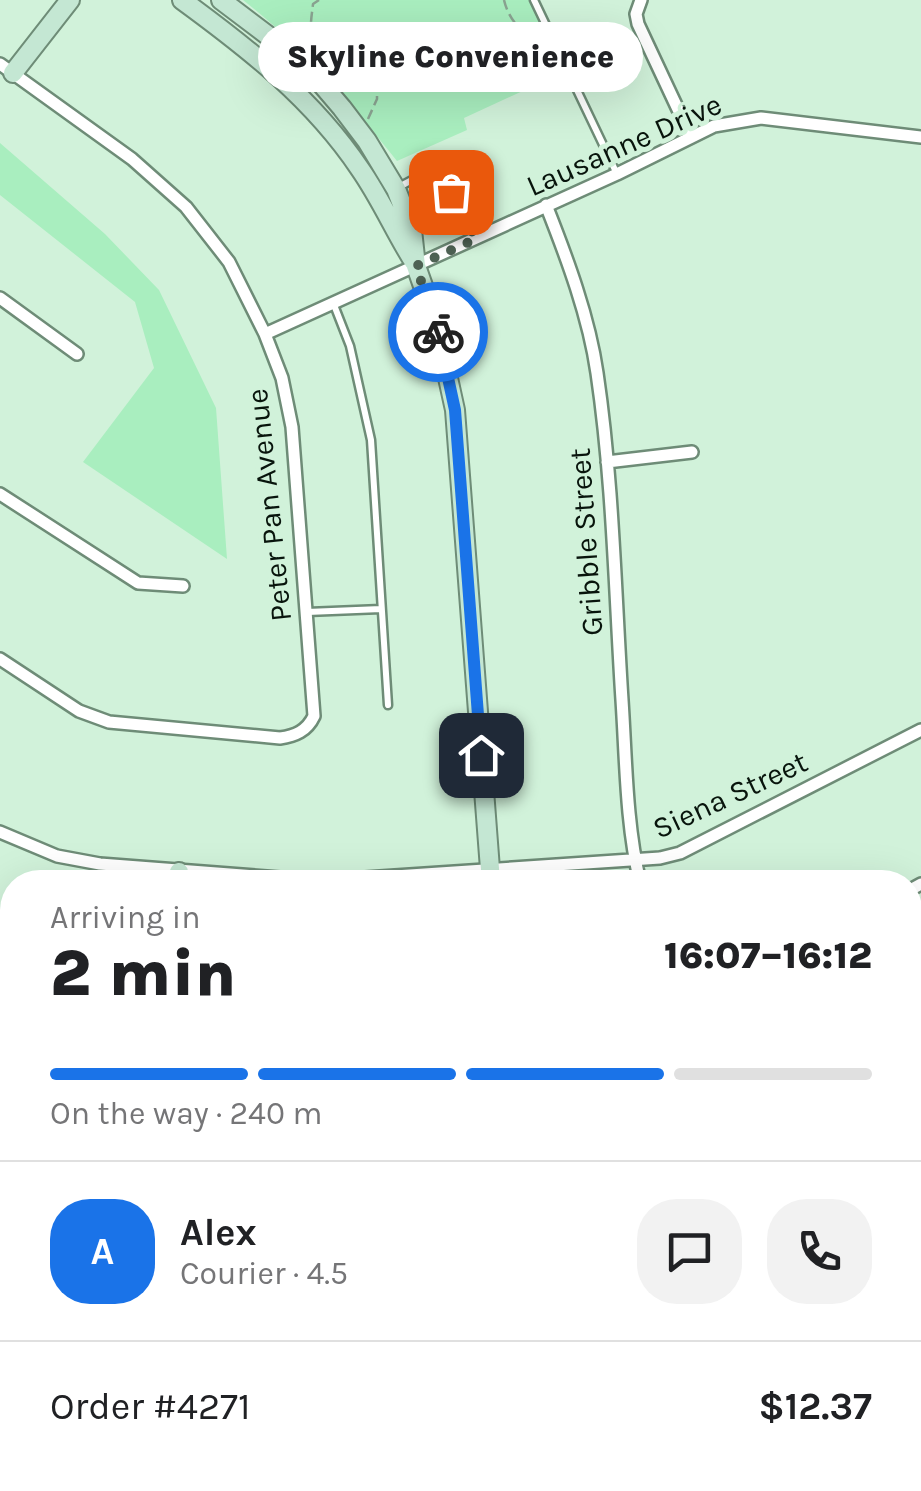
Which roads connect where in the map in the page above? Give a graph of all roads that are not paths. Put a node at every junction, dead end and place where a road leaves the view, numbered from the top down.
1 (70, 0) edge
2 (182, 0) edge
3 (221, 0) edge
4 (534, 0) edge
5 (639, 4) edge
6 (6, 68) edge
7 (690, 136) junction
8 (921, 137) edge
9 (617, 174) junction
10 (396, 189) junction
11 (546, 206) junction
12 (476, 239) junction
13 (416, 266) junction
14 (0, 298) edge
15 (334, 304) junction
16 (265, 334) junction
17 (77, 354) dead end
18 (692, 452) dead end
19 (607, 462) junction
20 (0, 494) edge
21 (183, 586) dead end
22 (381, 609) junction
23 (306, 612) junction
24 (0, 659) edge
25 (388, 705) dead end
26 (921, 730) edge
27 (0, 832) edge
28 (634, 860) junction
29 (135, 870) edge
30 (489, 870) edge
31 (549, 870) edge
32 (637, 870) edge

1 - 6 main road
2 - 13 main road
3 - 10 main road
4 - 9 lane
5 - 7 street
6 - 16 street, Peter Pan Avenue
7 - 8 street, Lausanne Drive
7 - 9 street, Lausanne Drive
9 - 11 street, Lausanne Drive
10 - 12 lane
10 - 13 main road
11 - 12 street, Lausanne Drive
11 - 19 street, Gribble Street
12 - 13 street, Lausanne Drive
13 - 15 street, Lausanne Drive
13 - 30 main road
14 - 17 street
15 - 16 street, Lausanne Drive
15 - 22 lane
16 - 23 street, Peter Pan Avenue
18 - 19 street
19 - 28 street, Gribble Street
20 - 21 street
22 - 23 lane
22 - 25 lane
23 - 24 street, Peter Pan Avenue
26 - 28 street, Siena Street
27 - 29 street, Siena Street
28 - 31 street, Siena Street
28 - 32 street, Gribble Street

